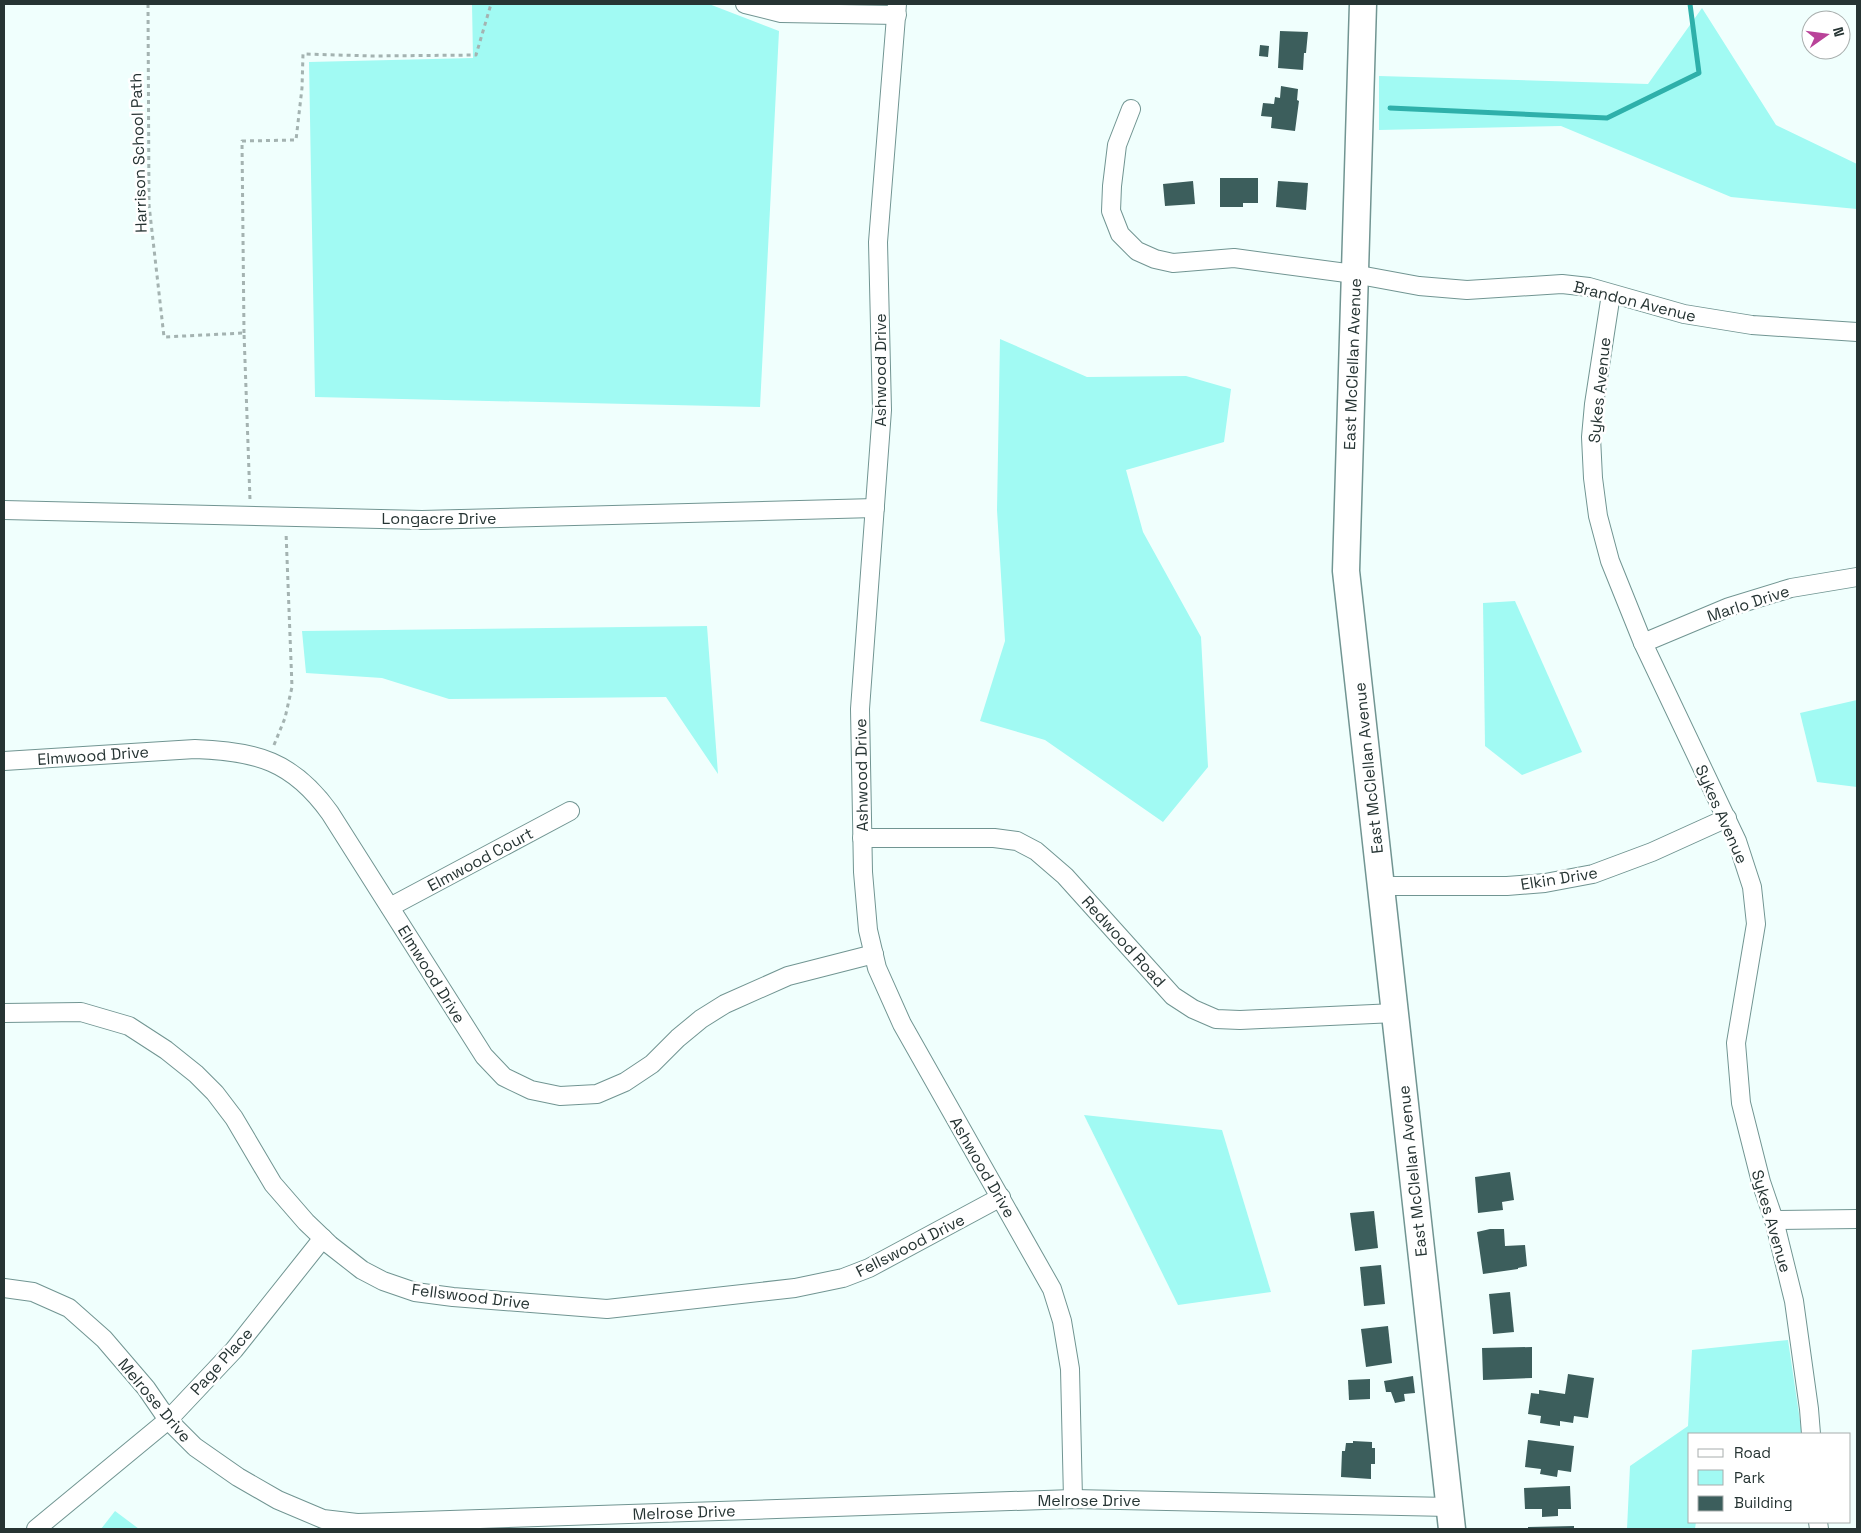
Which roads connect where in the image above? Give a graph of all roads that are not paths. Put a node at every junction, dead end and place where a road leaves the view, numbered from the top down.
1 (746, 4) edge
2 (1363, 4) edge
3 (897, 10) edge
4 (1131, 109) dead end
5 (1354, 274) junction
6 (1611, 294) junction
7 (1857, 332) edge
8 (875, 508) junction
9 (4, 510) edge
10 (1857, 577) edge
11 (1643, 643) junction
12 (4, 761) edge
13 (570, 811) dead end
14 (1726, 818) junction
15 (862, 838) junction
16 (1381, 886) junction
17 (390, 907) junction
18 (874, 954) junction
19 (4, 1013) edge
20 (1395, 1013) junction
21 (1000, 1197) junction
22 (1857, 1219) edge
23 (1774, 1220) junction
24 (323, 1238) junction
25 (4, 1288) edge
26 (168, 1420) junction
27 (1811, 1433) edge
28 (1073, 1499) junction
29 (1451, 1518) edge
30 (535, 1523) edge
31 (36, 1529) edge

1 - 3 street
2 - 5 street, East McClellan Avenue
3 - 8 street, Ashwood Drive
4 - 5 street, Brandon Avenue
5 - 6 street, Brandon Avenue
5 - 16 street, East McClellan Avenue
6 - 7 street, Brandon Avenue
6 - 11 street, Sykes Avenue
8 - 9 street, Longacre Drive
8 - 15 street, Ashwood Drive
10 - 11 street, Marlo Drive
11 - 14 street, Sykes Avenue
12 - 17 street, Elmwood Drive
13 - 17 street, Elmwood Court
14 - 16 street, Elkin Drive
14 - 23 street, Sykes Avenue
15 - 18 street, Ashwood Drive
15 - 20 street, Redwood Road
16 - 20 street, East McClellan Avenue
17 - 18 street, Elmwood Drive
18 - 21 street, Ashwood Drive
19 - 24 street, Fellswood Drive
20 - 29 street, East McClellan Avenue
21 - 24 street, Fellswood Drive
21 - 28 street, Ashwood Drive
22 - 23 street
23 - 27 street, Sykes Avenue
24 - 26 street, Page Place
25 - 26 street, Melrose Drive
26 - 30 street, Melrose Drive
26 - 31 street, Page Place
28 - 29 street, Melrose Drive
28 - 30 street, Melrose Drive

